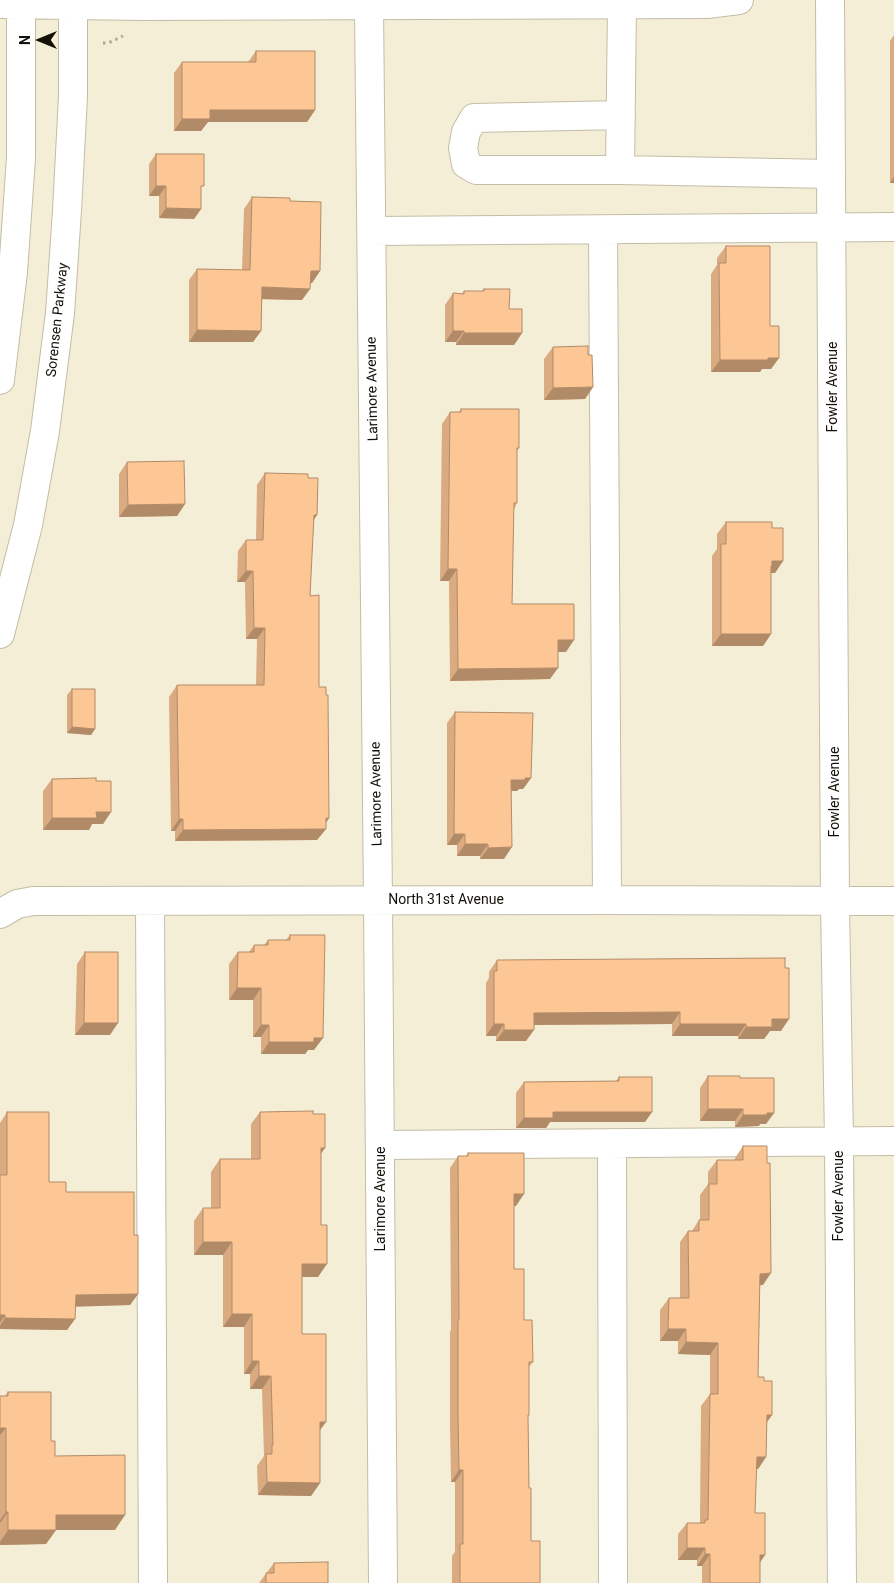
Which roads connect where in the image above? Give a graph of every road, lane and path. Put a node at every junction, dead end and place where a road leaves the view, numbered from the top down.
1 (739, 0) edge
2 (830, 0) edge
3 (73, 2) edge
4 (14, 3) edge
5 (622, 4) junction
6 (369, 6) junction
7 (621, 115) junction
8 (620, 170) junction
9 (831, 174) junction
10 (832, 227) junction
11 (894, 227) edge
12 (603, 230) junction
13 (371, 231) junction
14 (0, 380) edge
15 (0, 634) edge
16 (607, 900) junction
17 (150, 901) junction
18 (378, 901) junction
19 (836, 902) junction
20 (894, 902) edge
21 (0, 914) edge
22 (894, 1141) edge
23 (839, 1142) junction
24 (612, 1144) junction
25 (380, 1145) junction
26 (153, 1583) edge
27 (383, 1583) edge
28 (613, 1583) edge
29 (842, 1583) edge

1 - 5 street
2 - 9 street, Fowler Avenue
3 - 4 street
3 - 6 street
3 - 15 street, Sorensen Parkway
4 - 14 street
5 - 6 street
5 - 7 street
6 - 13 street, Larimore Avenue
7 - 8 street
7 - 8 street
8 - 9 street
9 - 10 street, Fowler Avenue
10 - 11 street
10 - 12 street
10 - 19 street, Fowler Avenue
12 - 13 street
12 - 16 street
13 - 18 street, Larimore Avenue
16 - 18 street, North 31st Avenue
16 - 19 street, North 31st Avenue
17 - 18 street, North 31st Avenue
17 - 21 street, North 31st Avenue
17 - 26 street
18 - 25 street, Larimore Avenue
19 - 20 street, North 31st Avenue
19 - 23 street, Fowler Avenue
22 - 23 street
23 - 24 street
23 - 29 street, Fowler Avenue
24 - 25 street
24 - 28 street
25 - 27 street, Larimore Avenue

